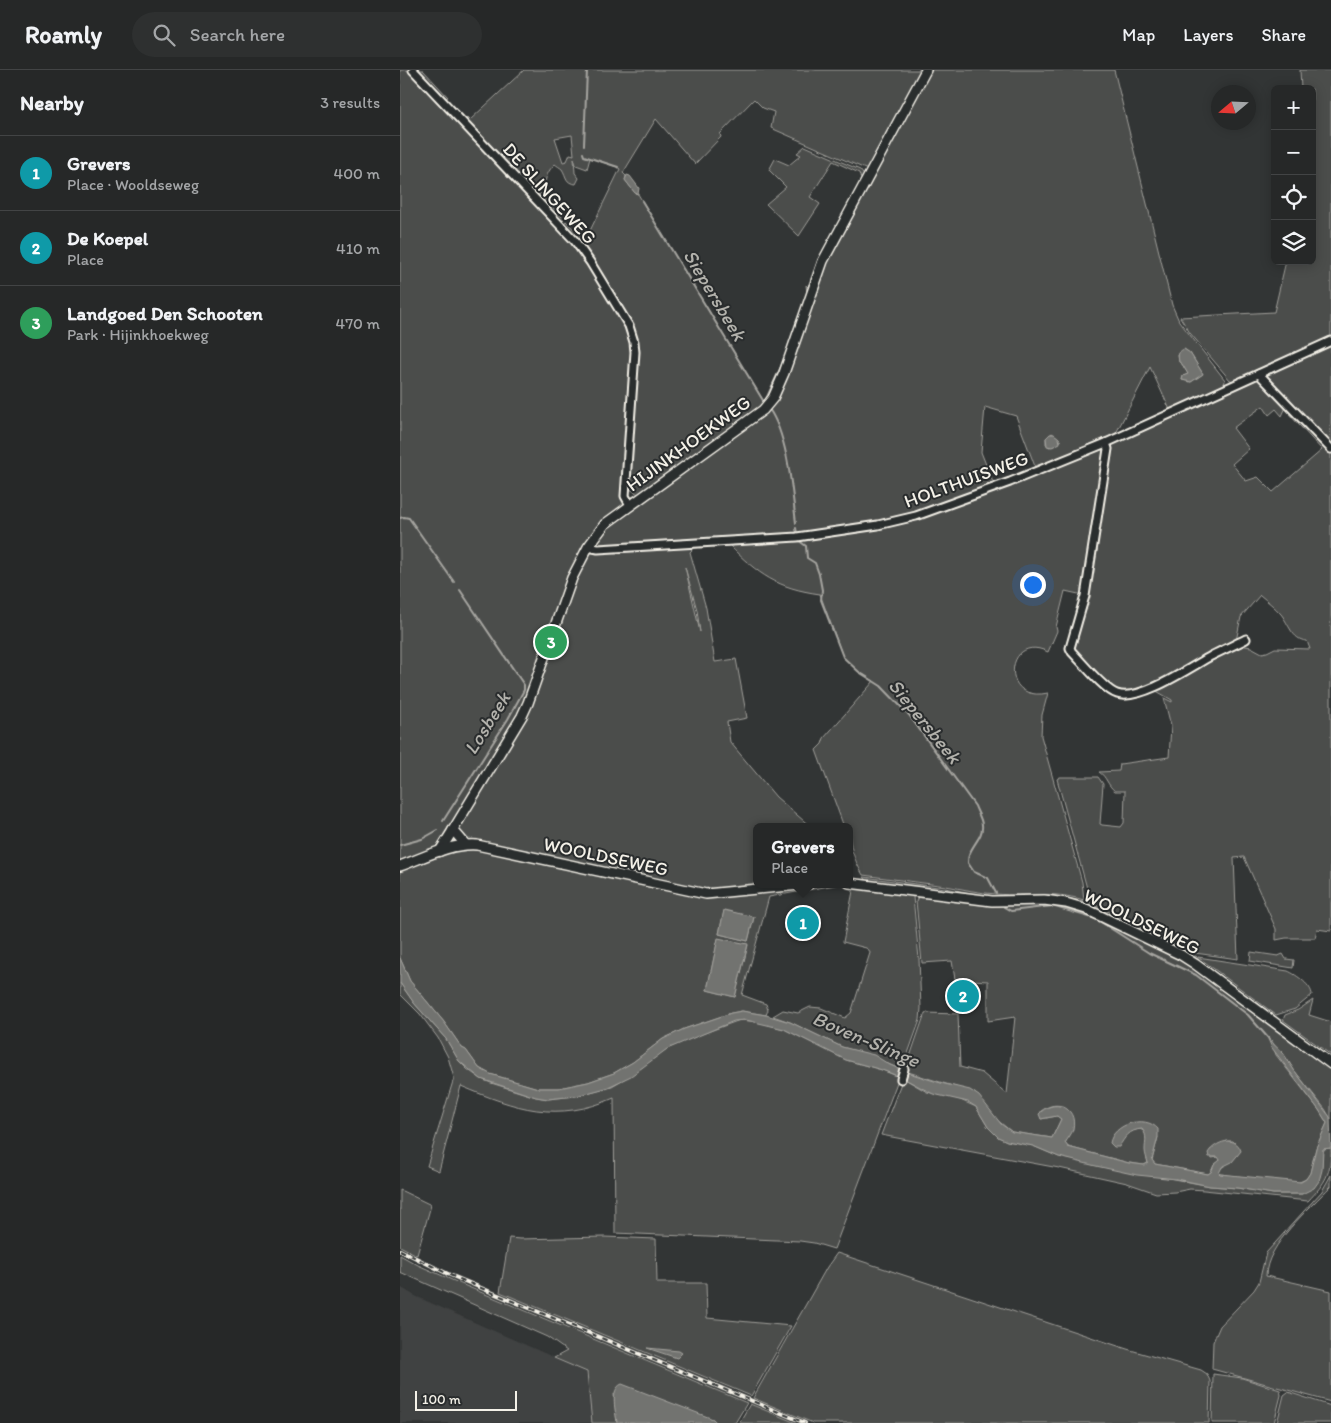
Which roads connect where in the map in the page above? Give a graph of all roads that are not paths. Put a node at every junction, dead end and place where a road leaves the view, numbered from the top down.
1 (413, 70) edge
2 (926, 70) edge
3 (1331, 341) edge
4 (1259, 374) junction
5 (1106, 443) junction
6 (1331, 449) edge
7 (630, 505) junction
8 (588, 547) junction
9 (1246, 640) dead end
10 (453, 830) junction
11 (465, 844) junction
12 (440, 851) junction
13 (400, 866) edge
14 (853, 884) edge
15 (768, 888) edge
16 (1331, 1064) edge
17 (904, 1069) dead end
18 (901, 1079) dead end

1 - 7 street, DE SLINGEWEG
2 - 7 street, HIJINKHOEKWEG
3 - 4 street, HOLTHUISWEG
4 - 5 street, HOLTHUISWEG
4 - 6 street
5 - 8 street, HOLTHUISWEG
5 - 9 street
7 - 8 street, HIJINKHOEKWEG
8 - 10 street, HIJINKHOEKWEG
10 - 11 street
10 - 12 street, HIJINKHOEKWEG
11 - 12 street, WOOLDSEWEG
11 - 15 street, WOOLDSEWEG
12 - 13 street, WOOLDSEWEG
14 - 16 street, WOOLDSEWEG
17 - 18 street

